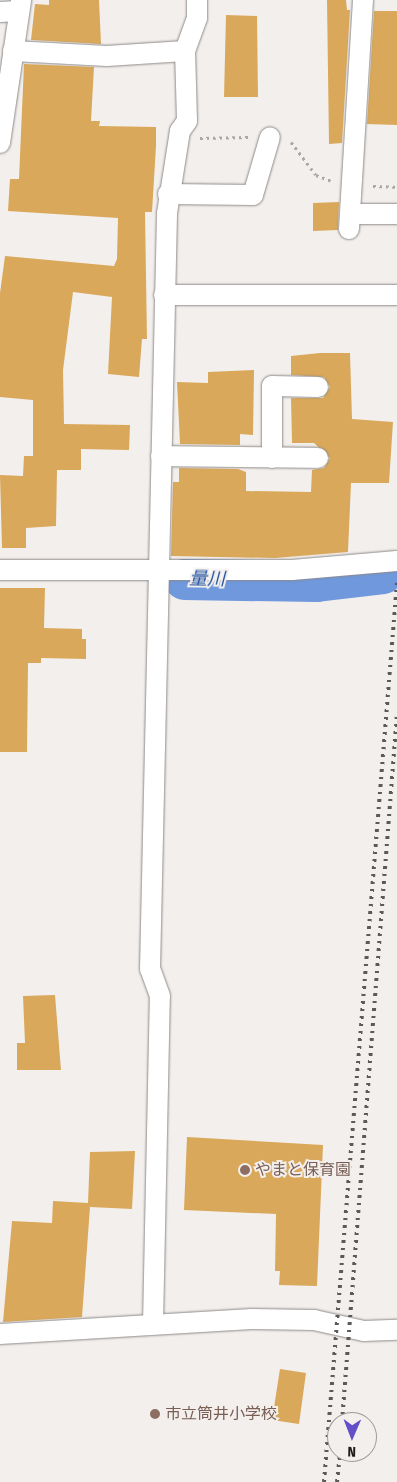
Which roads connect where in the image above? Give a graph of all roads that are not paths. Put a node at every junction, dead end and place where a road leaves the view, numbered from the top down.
1 (197, 0) edge
2 (363, 0) edge
3 (13, 8) edge
4 (13, 51) junction
5 (185, 51) junction
6 (270, 137) dead end
7 (0, 144) edge
8 (168, 194) junction
9 (397, 214) edge
10 (164, 295) junction
11 (397, 295) edge
12 (318, 388) dead end
13 (162, 456) junction
14 (272, 458) junction
15 (318, 458) dead end
16 (397, 561) edge
17 (0, 570) edge
18 (160, 576) junction
19 (153, 1324) junction
20 (397, 1330) edge
21 (0, 1334) edge

1 - 5 street
2 - 9 street
3 - 4 street
4 - 5 street
4 - 7 street
5 - 8 street
6 - 8 street
8 - 10 street
10 - 11 street
10 - 13 street
12 - 14 street
13 - 14 street
13 - 18 street
14 - 15 street
16 - 18 street
17 - 18 street
18 - 19 street
19 - 20 street
19 - 21 street

